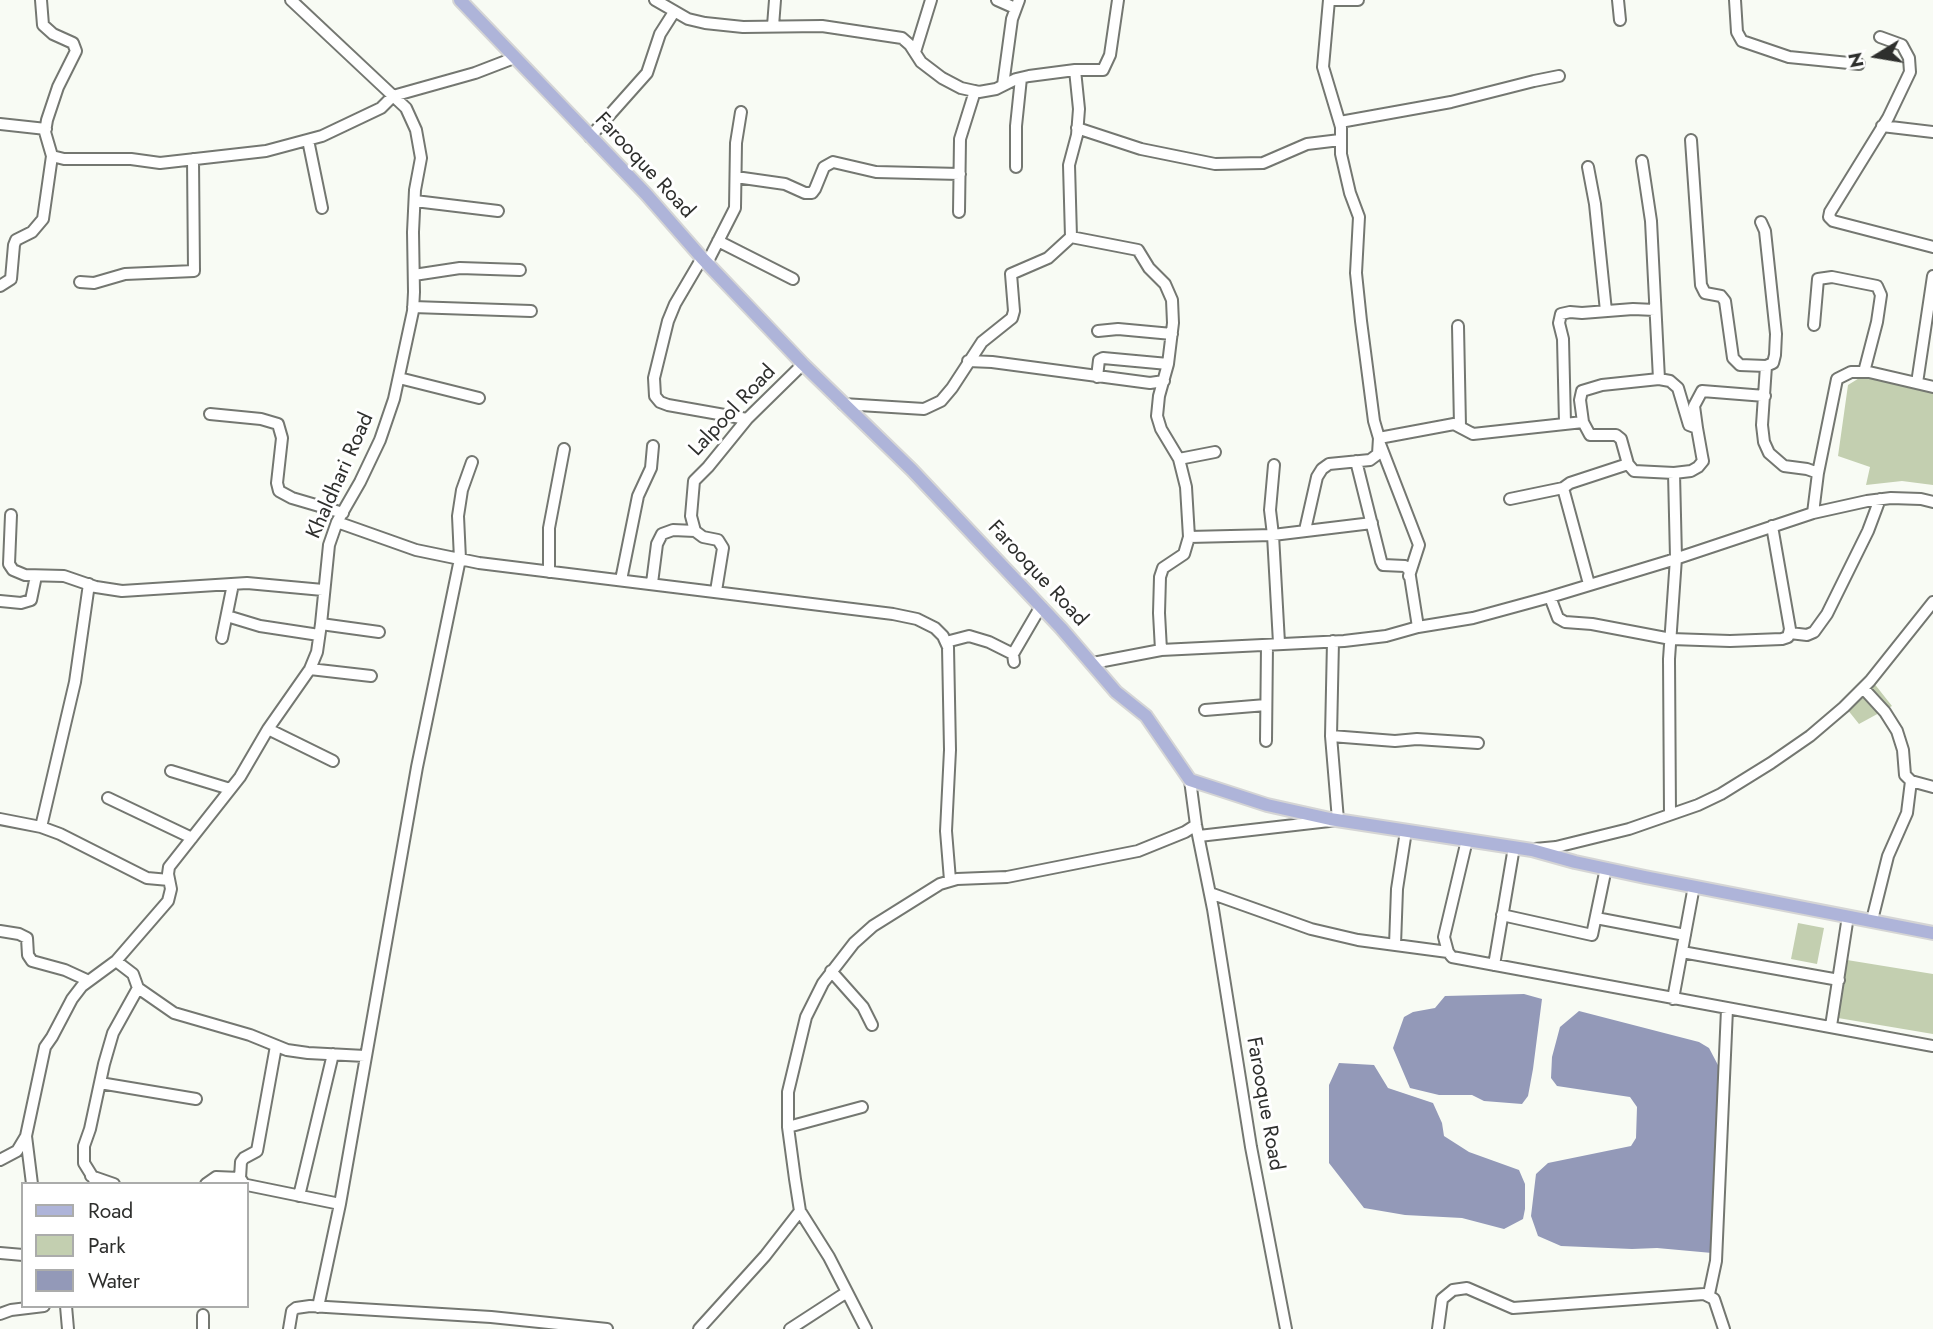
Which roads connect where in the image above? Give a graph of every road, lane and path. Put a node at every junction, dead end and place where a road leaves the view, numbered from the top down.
1 (41, 0) edge
2 (291, 0) edge
3 (460, 0) edge
4 (655, 0) edge
5 (775, 0) edge
6 (931, 0) edge
7 (997, 0) edge
8 (1118, 0) edge
9 (1330, 0) edge
10 (1358, 0) edge
11 (1618, 0) edge
12 (1735, 0) edge
13 (1017, 4) edge
14 (674, 12) junction
15 (1620, 20) dead end
16 (773, 26) junction
17 (1880, 37) dead end
18 (915, 52) junction
19 (514, 58) junction
20 (1858, 64) dead end
21 (1075, 70) junction
22 (1559, 76) dead end
23 (1021, 78) junction
24 (1003, 85) junction
25 (975, 91) junction
26 (393, 96) junction
27 (741, 112) dead end
28 (1340, 122) junction
29 (0, 124) edge
30 (1882, 126) junction
31 (1077, 128) junction
32 (46, 129) junction
33 (1933, 132) edge
34 (590, 137) junction
35 (308, 140) junction
36 (1340, 140) junction
37 (1691, 140) dead end
38 (52, 156) junction
39 (193, 159) junction
40 (1642, 161) dead end
41 (1016, 167) dead end
42 (1588, 167) dead end
43 (960, 174) junction
44 (736, 177) junction
45 (415, 201) junction
46 (321, 208) dead end
47 (498, 211) dead end
48 (959, 212) dead end
49 (1761, 222) dead end
50 (1071, 237) junction
51 (718, 241) junction
52 (1933, 247) edge
53 (705, 260) junction
54 (520, 270) dead end
55 (414, 275) junction
56 (1933, 276) edge
57 (793, 279) dead end
58 (80, 282) dead end
59 (0, 286) edge
60 (413, 307) junction
61 (1606, 310) junction
62 (1655, 310) junction
63 (531, 311) dead end
64 (1814, 325) dead end
65 (1458, 326) dead end
66 (1098, 331) dead end
67 (1172, 334) junction
68 (968, 361) junction
69 (803, 364) junction
70 (1168, 364) junction
71 (1766, 366) junction
72 (1864, 372) junction
73 (1097, 377) junction
74 (399, 378) junction
75 (1659, 379) junction
76 (1164, 381) junction
77 (1917, 383) junction
78 (1933, 387) edge
79 (1765, 396) junction
80 (479, 398) dead end
81 (843, 404) junction
82 (210, 414) dead end
83 (747, 419) junction
84 (1583, 422) junction
85 (1565, 423) junction
86 (1460, 426) junction
87 (1697, 428) junction
88 (1379, 440) junction
89 (653, 446) dead end
90 (564, 449) dead end
91 (1215, 452) dead end
92 (1179, 459) junction
93 (1356, 461) junction
94 (472, 462) dead end
95 (1628, 464) junction
96 (1274, 465) dead end
97 (1674, 473) junction
98 (1818, 474) junction
99 (1563, 488) junction
100 (1510, 499) dead end
101 (1880, 499) junction
102 (1933, 502) edge
103 (1813, 513) junction
104 (11, 515) dead end
105 (340, 517) junction
106 (1372, 523) junction
107 (1772, 526) junction
108 (1305, 530) junction
109 (695, 531) junction
110 (1273, 535) junction
111 (1189, 537) junction
112 (1676, 558) junction
113 (460, 559) junction
114 (549, 572) junction
115 (36, 576) junction
116 (1409, 576) junction
117 (621, 580) junction
118 (652, 583) junction
119 (89, 584) junction
120 (233, 584) junction
121 (1590, 584) junction
122 (323, 590) junction
123 (716, 591) junction
124 (1550, 597) junction
125 (0, 601) edge
126 (1933, 602) edge
127 (1041, 606) junction
128 (227, 616) junction
129 (1418, 627) junction
130 (320, 630) junction
131 (379, 632) dead end
132 (1790, 633) junction
133 (222, 638) dead end
134 (1671, 639) junction
135 (1333, 641) junction
136 (946, 642) junction
137 (1273, 644) junction
138 (1161, 650) junction
139 (1093, 663) junction
140 (310, 669) junction
141 (371, 676) dead end
142 (1863, 688) junction
143 (1266, 705) junction
144 (1205, 710) dead end
145 (268, 729) junction
146 (1331, 736) junction
147 (1266, 741) dead end
148 (1478, 743) dead end
149 (333, 761) dead end
150 (171, 771) dead end
151 (1190, 780) junction
152 (1911, 781) junction
153 (1933, 787) edge
154 (230, 789) junction
155 (108, 798) dead end
156 (1670, 814) junction
157 (0, 819) edge
158 (1338, 820) junction
159 (41, 827) junction
160 (1198, 831) junction
161 (1406, 831) junction
162 (192, 838) junction
163 (1467, 840) junction
164 (1514, 847) junction
165 (1532, 850) junction
166 (1606, 868) junction
167 (169, 880) junction
168 (950, 880) junction
169 (1694, 886) junction
170 (1210, 893) junction
171 (1502, 915) junction
172 (1848, 916) junction
173 (1596, 918) junction
174 (1872, 920) junction
175 (0, 931) edge
176 (1933, 933) edge
177 (1685, 935) junction
178 (1395, 945) junction
179 (1448, 952) junction
180 (1682, 952) junction
181 (116, 961) junction
182 (1494, 965) junction
183 (831, 971) junction
184 (1839, 980) junction
185 (89, 981) junction
186 (138, 988) junction
187 (1673, 999) junction
188 (1727, 1009) junction
189 (872, 1025) dead end
190 (1831, 1026) junction
191 (276, 1046) junction
192 (1933, 1046) edge
193 (333, 1054) junction
194 (365, 1056) junction
195 (100, 1083) junction
196 (195, 1099) dead end
197 (862, 1107) dead end
198 (788, 1127) junction
199 (26, 1136) junction
200 (0, 1160) edge
201 (94, 1180) edge
202 (32, 1182) edge
203 (208, 1182) edge
204 (244, 1182) edge
205 (248, 1183) edge
206 (299, 1196) junction
207 (340, 1204) junction
208 (800, 1211) junction
209 (0, 1253) edge
210 (21, 1255) edge
211 (847, 1292) junction
212 (1709, 1294) junction
213 (318, 1307) junction
214 (28, 1308) edge
215 (66, 1308) edge
216 (0, 1314) edge
217 (203, 1315) dead end
218 (68, 1329) edge
219 (203, 1329) edge
220 (289, 1329) edge
221 (607, 1329) edge
222 (699, 1329) edge
223 (790, 1329) edge
224 (866, 1329) edge
225 (1286, 1329) edge
226 (1438, 1329) edge
227 (1724, 1329) edge

1 - 32 street
2 - 26 street, Khaldhari Road
3 - 19 main road, Farooque Road
4 - 14 street
5 - 16 street
6 - 18 street
7 - 13 street
8 - 21 street
9 - 10 street
9 - 28 street
11 - 15 street
12 - 20 street
13 - 24 street
14 - 16 street
14 - 34 street
16 - 18 street
17 - 30 street
18 - 25 street
19 - 26 street
19 - 34 main road, Farooque Road
21 - 23 street
21 - 31 street
22 - 28 street
23 - 24 street
23 - 41 street
24 - 25 street
25 - 43 street
26 - 35 street
26 - 45 street, Khaldhari Road
27 - 44 street
28 - 36 street
29 - 32 street
30 - 33 street
30 - 52 street
31 - 36 street
31 - 50 street
32 - 38 street
34 - 53 main road, Farooque Road
35 - 39 street
35 - 46 street
36 - 88 street
37 - 71 street
38 - 39 street
38 - 59 street
39 - 58 street
40 - 62 street
42 - 61 street
43 - 44 street
43 - 48 street
44 - 51 street
45 - 47 street
45 - 55 street, Khaldhari Road
49 - 71 street
50 - 67 street
50 - 68 street
51 - 53 street
51 - 57 street
53 - 69 main road, Farooque Road
53 - 83 street
54 - 55 street
55 - 60 street, Khaldhari Road
56 - 77 street
60 - 63 street
60 - 74 street, Khaldhari Road
61 - 62 street
61 - 85 street
62 - 75 street
64 - 72 street
65 - 86 street
66 - 67 street
67 - 70 street
68 - 73 street
68 - 81 street
69 - 81 main road, Farooque Road
69 - 83 street, Lalpool Road
70 - 73 street
70 - 76 street
71 - 79 street
72 - 77 street
72 - 98 street
73 - 76 street
74 - 80 street
74 - 105 street, Khaldhari Road
75 - 84 street
75 - 87 street
76 - 92 street
77 - 78 street
79 - 87 street
79 - 98 street
81 - 127 main road, Farooque Road
82 - 105 street
83 - 109 street, Lalpool Road
84 - 85 street
84 - 95 street
85 - 86 street
86 - 88 street
87 - 97 street
88 - 93 street
88 - 116 street
89 - 117 street
90 - 114 street
91 - 92 street
92 - 111 street
93 - 106 street
93 - 108 street
94 - 113 street
95 - 97 street
95 - 99 street
96 - 110 street
97 - 112 street
98 - 103 street
99 - 100 street
99 - 121 street
101 - 102 street
101 - 103 street
101 - 132 street
103 - 107 street
104 - 115 street
105 - 113 street
105 - 122 street, Khaldhari Road
106 - 108 street
106 - 116 street
107 - 112 street
107 - 132 street
108 - 110 street
109 - 118 street
109 - 123 street
110 - 111 street
110 - 137 street
111 - 138 street
112 - 121 street
112 - 134 street
113 - 114 street
113 - 194 street
114 - 117 street
115 - 119 street
115 - 125 street
116 - 129 street
117 - 118 street
118 - 123 street
119 - 120 street
119 - 159 street
120 - 122 street
120 - 128 street
121 - 124 street
122 - 130 street, Khaldhari Road
123 - 136 street
124 - 129 street
124 - 134 street
126 - 142 street
127 - 136 street
127 - 139 main road, Farooque Road
128 - 130 street
128 - 133 street
129 - 135 street
130 - 131 street
130 - 140 street, Khaldhari Road
132 - 134 street
134 - 156 street
135 - 137 street
135 - 146 street
136 - 168 street
137 - 138 street
137 - 143 street
138 - 139 street
139 - 151 main road, Farooque Road
140 - 141 street
140 - 145 street, Khaldhari Road
142 - 152 street
142 - 156 street
143 - 144 street
143 - 147 street
145 - 149 street
145 - 154 street, Khaldhari Road
146 - 148 street
146 - 158 street
150 - 154 street
151 - 158 main road
151 - 160 street, Farooque Road
152 - 153 street
152 - 174 street
154 - 162 street, Khaldhari Road
155 - 162 street
156 - 165 street
157 - 159 street
158 - 160 street
158 - 161 main road
159 - 167 street
160 - 168 street
160 - 170 street, Farooque Road
161 - 163 main road
161 - 178 street
162 - 167 street, Khaldhari Road
163 - 164 main road
163 - 179 street
164 - 165 main road
164 - 171 street
165 - 166 main road
166 - 169 main road
166 - 173 street
167 - 181 street, Khaldhari Road
168 - 183 street
169 - 172 main road
169 - 177 street
170 - 178 street
170 - 225 street, Farooque Road
171 - 173 street
171 - 182 street
172 - 174 main road
172 - 184 street
173 - 177 street
174 - 176 main road
175 - 185 street
177 - 180 street
178 - 179 street
179 - 182 street
180 - 184 street
180 - 187 street
181 - 185 street, Khaldhari Road
181 - 186 street
182 - 187 street
183 - 189 street
183 - 198 street
184 - 190 street
185 - 199 street, Khaldhari Road
186 - 191 street
186 - 195 street
187 - 188 street
188 - 190 street
188 - 212 street
190 - 192 street
191 - 193 street
191 - 204 street
193 - 194 street
193 - 206 street
194 - 207 street
195 - 196 street
195 - 201 street
197 - 198 street
198 - 208 street
199 - 200 street
199 - 202 street, Khaldhari Road
203 - 204 street
205 - 206 street
206 - 207 street
207 - 213 street
208 - 211 street
208 - 222 street
209 - 210 street
211 - 223 street
211 - 224 street
212 - 226 street
212 - 227 street
213 - 220 street
213 - 221 street
214 - 216 street
215 - 218 street
217 - 219 street

